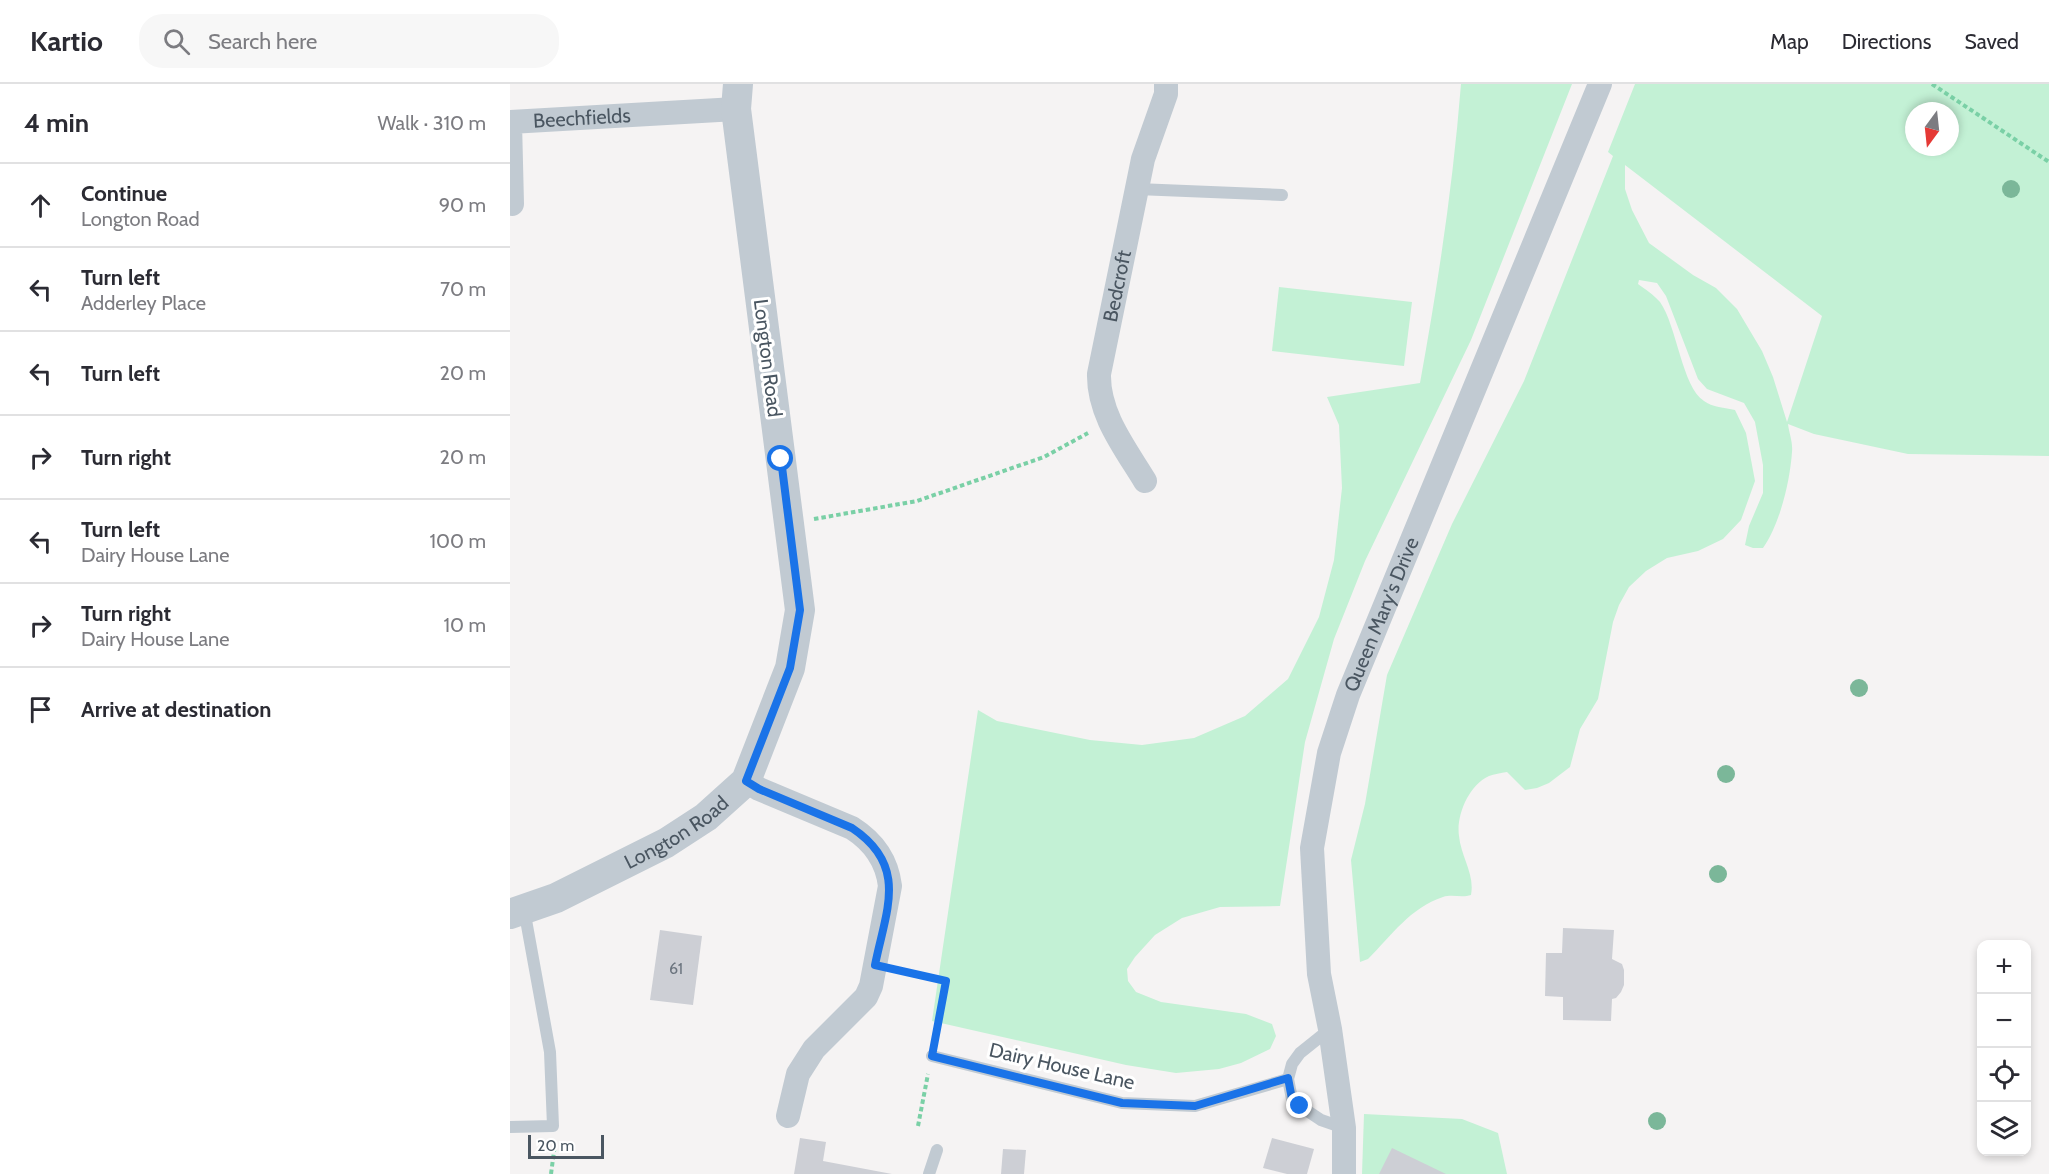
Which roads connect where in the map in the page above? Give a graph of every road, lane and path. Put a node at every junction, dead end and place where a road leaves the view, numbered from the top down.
1 (1166, 84) edge
2 (1600, 84) edge
3 (1932, 84) edge
4 (737, 96) edge
5 (510, 122) edge
6 (2049, 162) edge
7 (1137, 189) junction
8 (1282, 195) dead end
9 (512, 204) dead end
10 (1110, 422) junction
11 (1145, 481) dead end
12 (789, 523) junction
13 (746, 781) junction
14 (517, 912) edge
15 (875, 965) junction
16 (1330, 1029) junction
17 (932, 1056) junction
18 (1288, 1078) junction
19 (788, 1116) dead end
20 (553, 1125) junction
21 (918, 1126) dead end
22 (510, 1127) edge
23 (1344, 1128) junction
24 (937, 1150) dead end
25 (551, 1174) edge
26 (929, 1174) edge
27 (1344, 1174) edge

1 - 7 street, Bedcroft
2 - 16 street, Queen Mary's Drive
3 - 6 path
4 - 5 street, Beechfields
4 - 12 street, Longton Road
5 - 9 street, Beechfields
7 - 8 lane
7 - 10 street, Bedcroft
10 - 11 street, Bedcroft
10 - 12 path
12 - 13 street, Longton Road
13 - 14 street, Longton Road
13 - 15 street
14 - 20 lane
15 - 17 path
15 - 19 street
16 - 18 lane
16 - 23 street, Queen Mary's Drive
17 - 18 lane, Dairy House Lane
17 - 21 path
18 - 23 lane
20 - 22 lane
20 - 25 path
23 - 27 street, Queen Mary's Drive
24 - 26 lane

